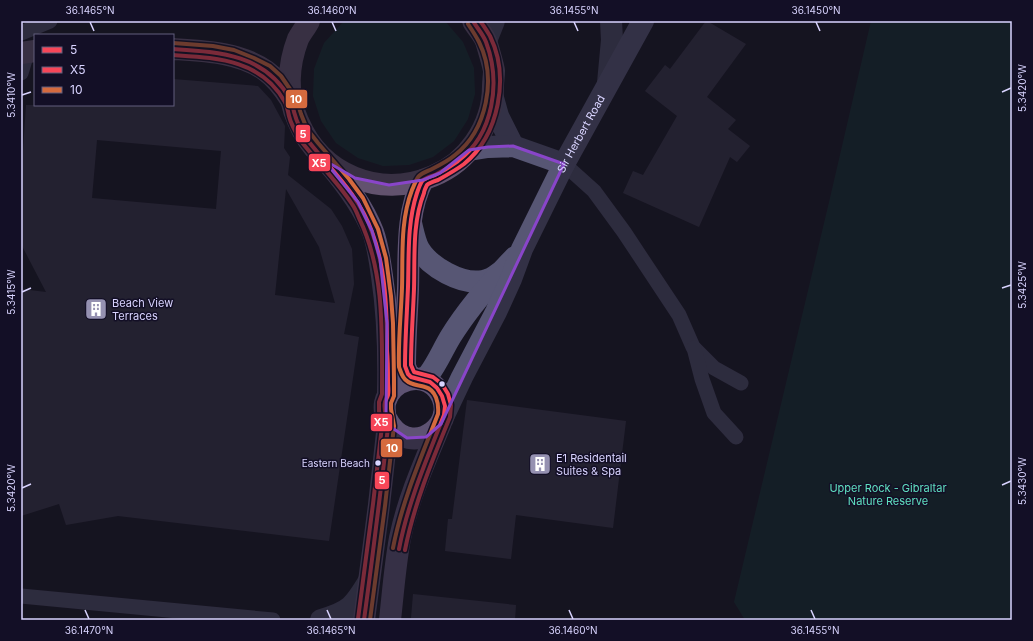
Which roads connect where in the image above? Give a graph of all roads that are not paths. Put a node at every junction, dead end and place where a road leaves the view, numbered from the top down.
1 (50, 21) edge
2 (309, 21) edge
3 (473, 21) edge
4 (494, 21) edge
5 (611, 21) edge
6 (643, 21) edge
7 (40, 34) edge
8 (34, 41) edge
9 (486, 41) junction
10 (174, 49) edge
11 (25, 53) edge
12 (608, 83) junction
13 (493, 98) junction
14 (290, 100) junction
15 (513, 146) junction
16 (469, 150) junction
17 (324, 160) junction
18 (564, 164) junction
19 (423, 180) junction
20 (411, 223) junction
21 (522, 249) junction
22 (500, 273) junction
23 (694, 347) junction
24 (418, 379) junction
25 (741, 383) dead end
26 (388, 395) junction
27 (386, 418) junction
28 (442, 420) junction
29 (736, 438) dead end
30 (369, 581) junction
31 (21, 596) edge
32 (273, 620) edge
33 (321, 620) edge
34 (364, 620) edge
35 (390, 620) edge

1 - 7 lane
2 - 14 highway
3 - 9 highway
4 - 9 street
5 - 12 street
6 - 12 main road, Sir Herbert Road
8 - 11 lane
9 - 13 highway
10 - 14 highway
12 - 18 main road, Sir Herbert Road
13 - 15 main road
13 - 16 highway
14 - 17 highway
15 - 16 main road
15 - 18 main road
16 - 19 highway
17 - 19 highway
17 - 26 main road
18 - 21 main road, Sir Herbert Road
18 - 23 lane
19 - 20 main road
20 - 22 main road
20 - 24 main road
21 - 22 main road
21 - 28 main road
22 - 24 main road
23 - 25 lane
23 - 29 lane
24 - 26 main road
24 - 28 main road
26 - 27 main road
27 - 28 main road
27 - 30 main road
28 - 35 main road
30 - 33 street
30 - 34 main road
31 - 32 lane

